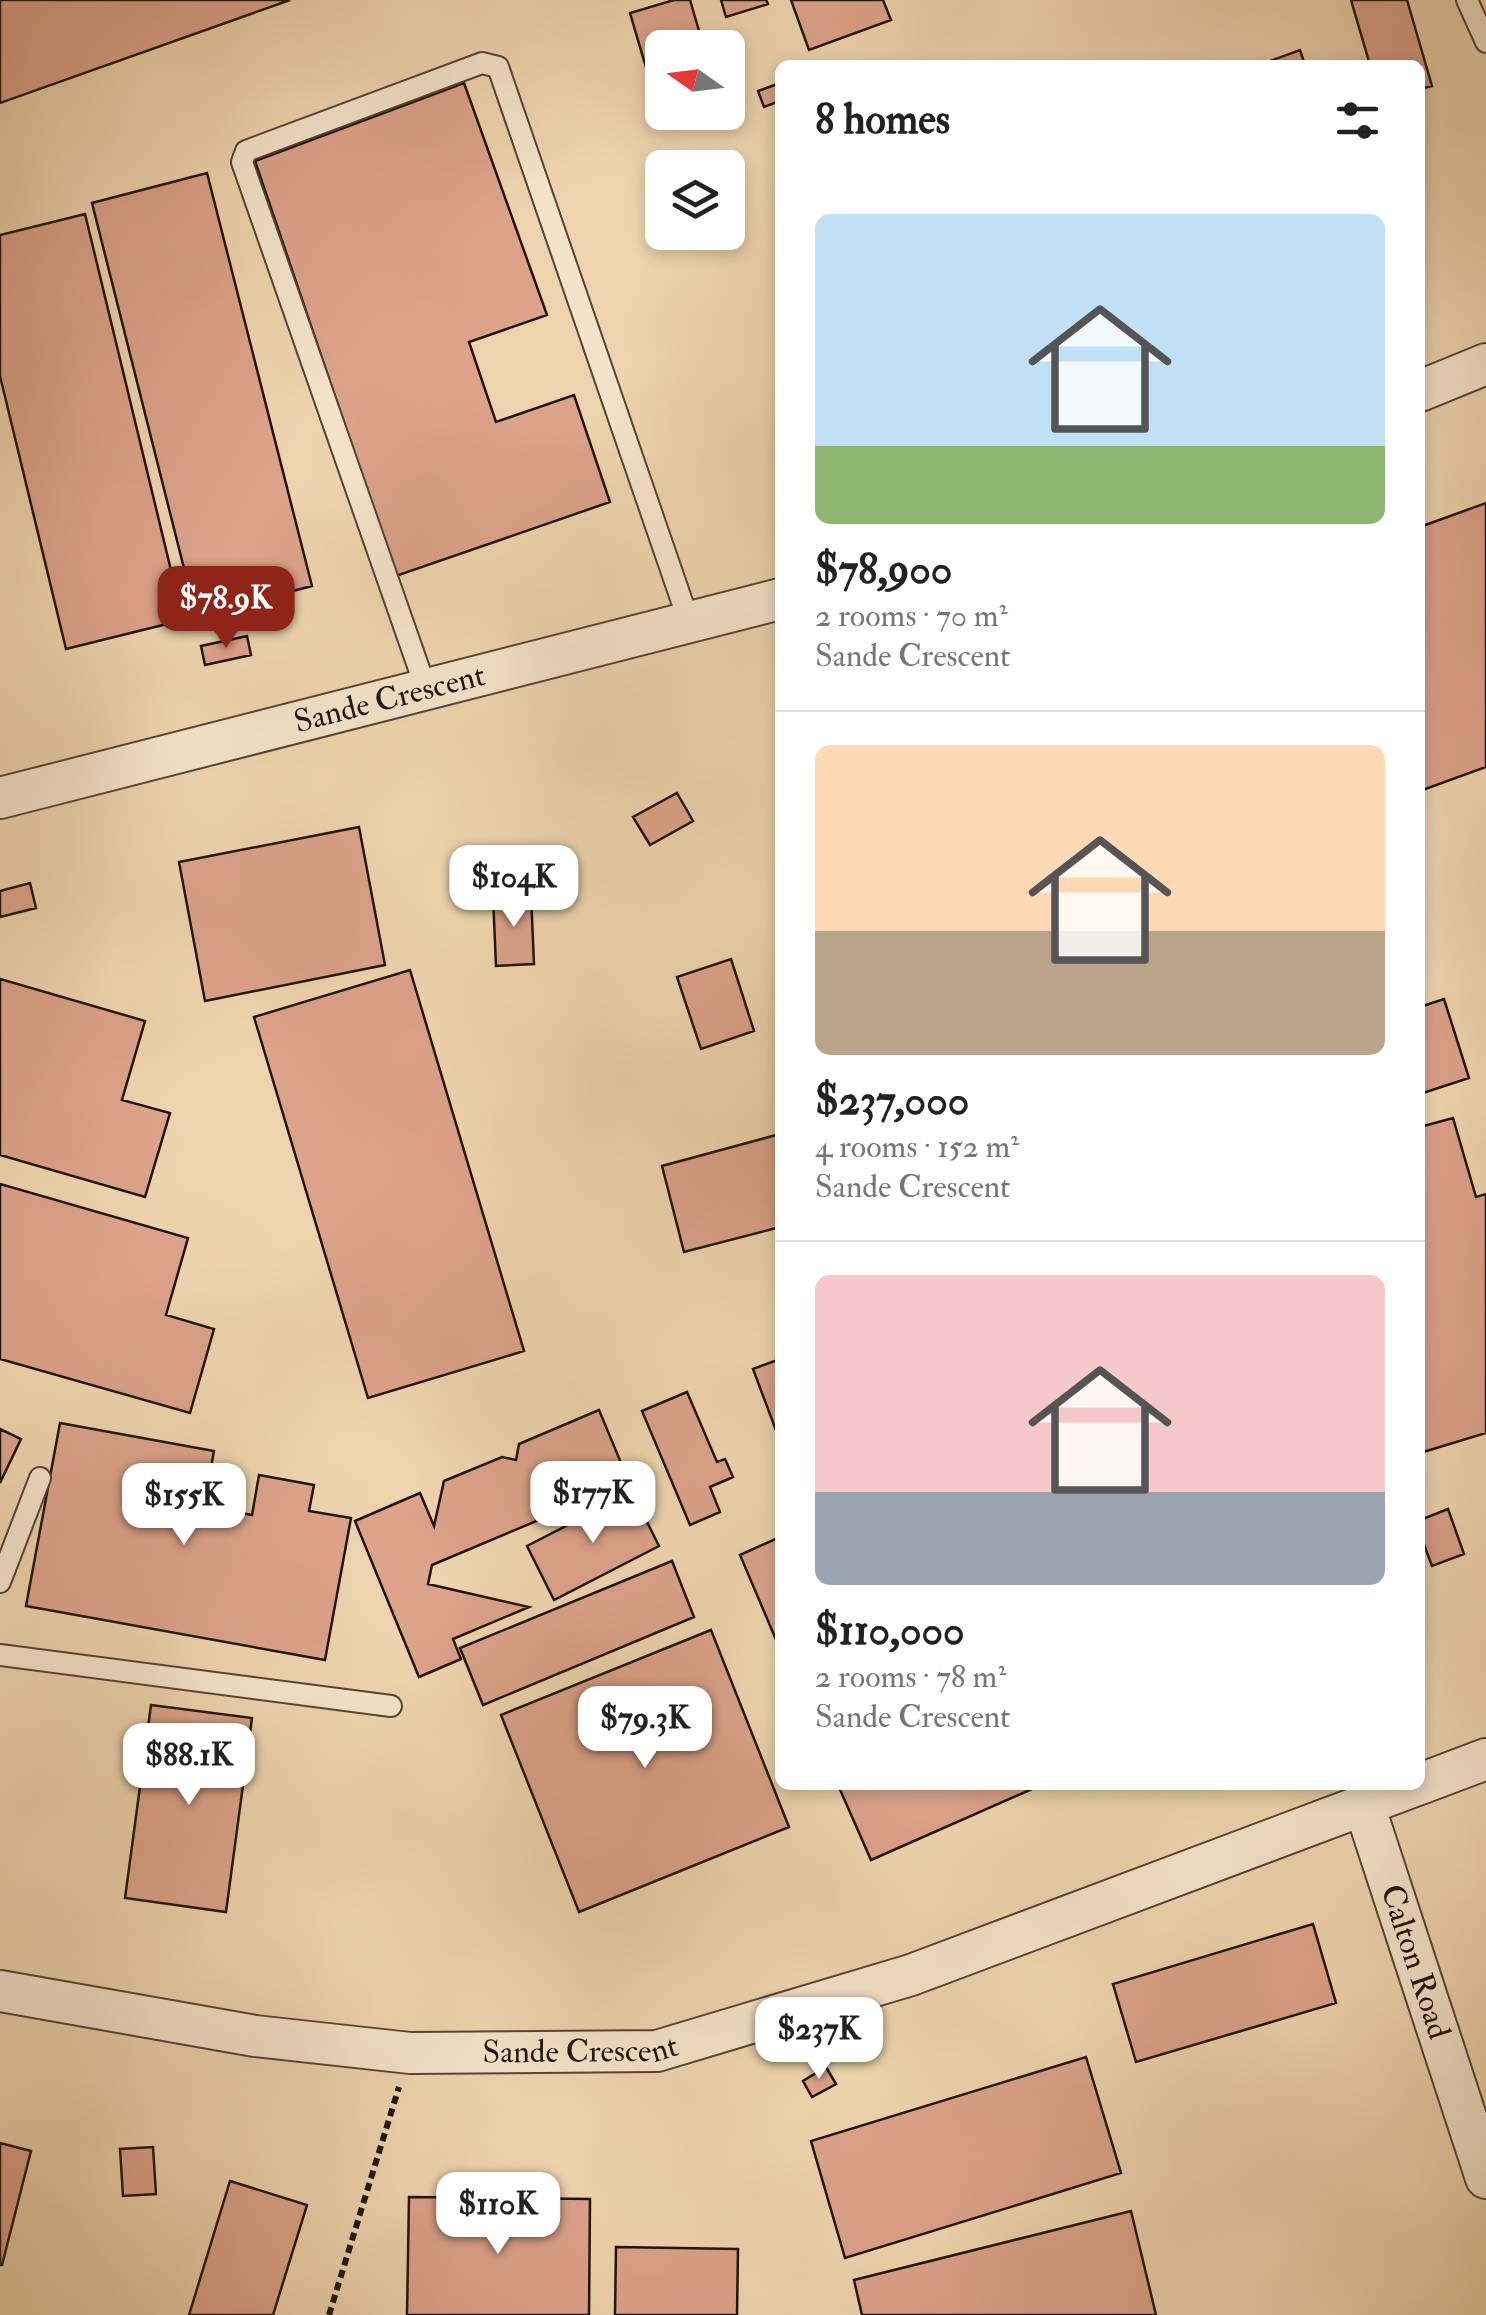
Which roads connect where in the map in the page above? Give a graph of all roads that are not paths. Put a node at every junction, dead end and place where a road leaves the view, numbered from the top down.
1 (1467, 0) edge
2 (1486, 42) edge
3 (1486, 364) edge
4 (1425, 389) edge
5 (775, 600) edge
6 (689, 622) junction
7 (425, 686) junction
8 (0, 798) edge
9 (40, 1478) dead end
10 (0, 1582) edge
11 (0, 1655) edge
12 (391, 1706) dead end
13 (1486, 1759) edge
14 (1425, 1782) edge
15 (1403, 1790) edge
16 (1364, 1805) junction
17 (0, 1991) edge
18 (1486, 2178) edge

1 - 2 lane
3 - 4 street
5 - 6 street, Sande Crescent
6 - 7 street, Sande Crescent
6 - 7 lane
7 - 8 street, Sande Crescent
9 - 10 lane
11 - 12 lane
13 - 14 street, Sande Crescent
15 - 16 street, Sande Crescent
16 - 17 street, Sande Crescent
16 - 18 street, Calton Road

